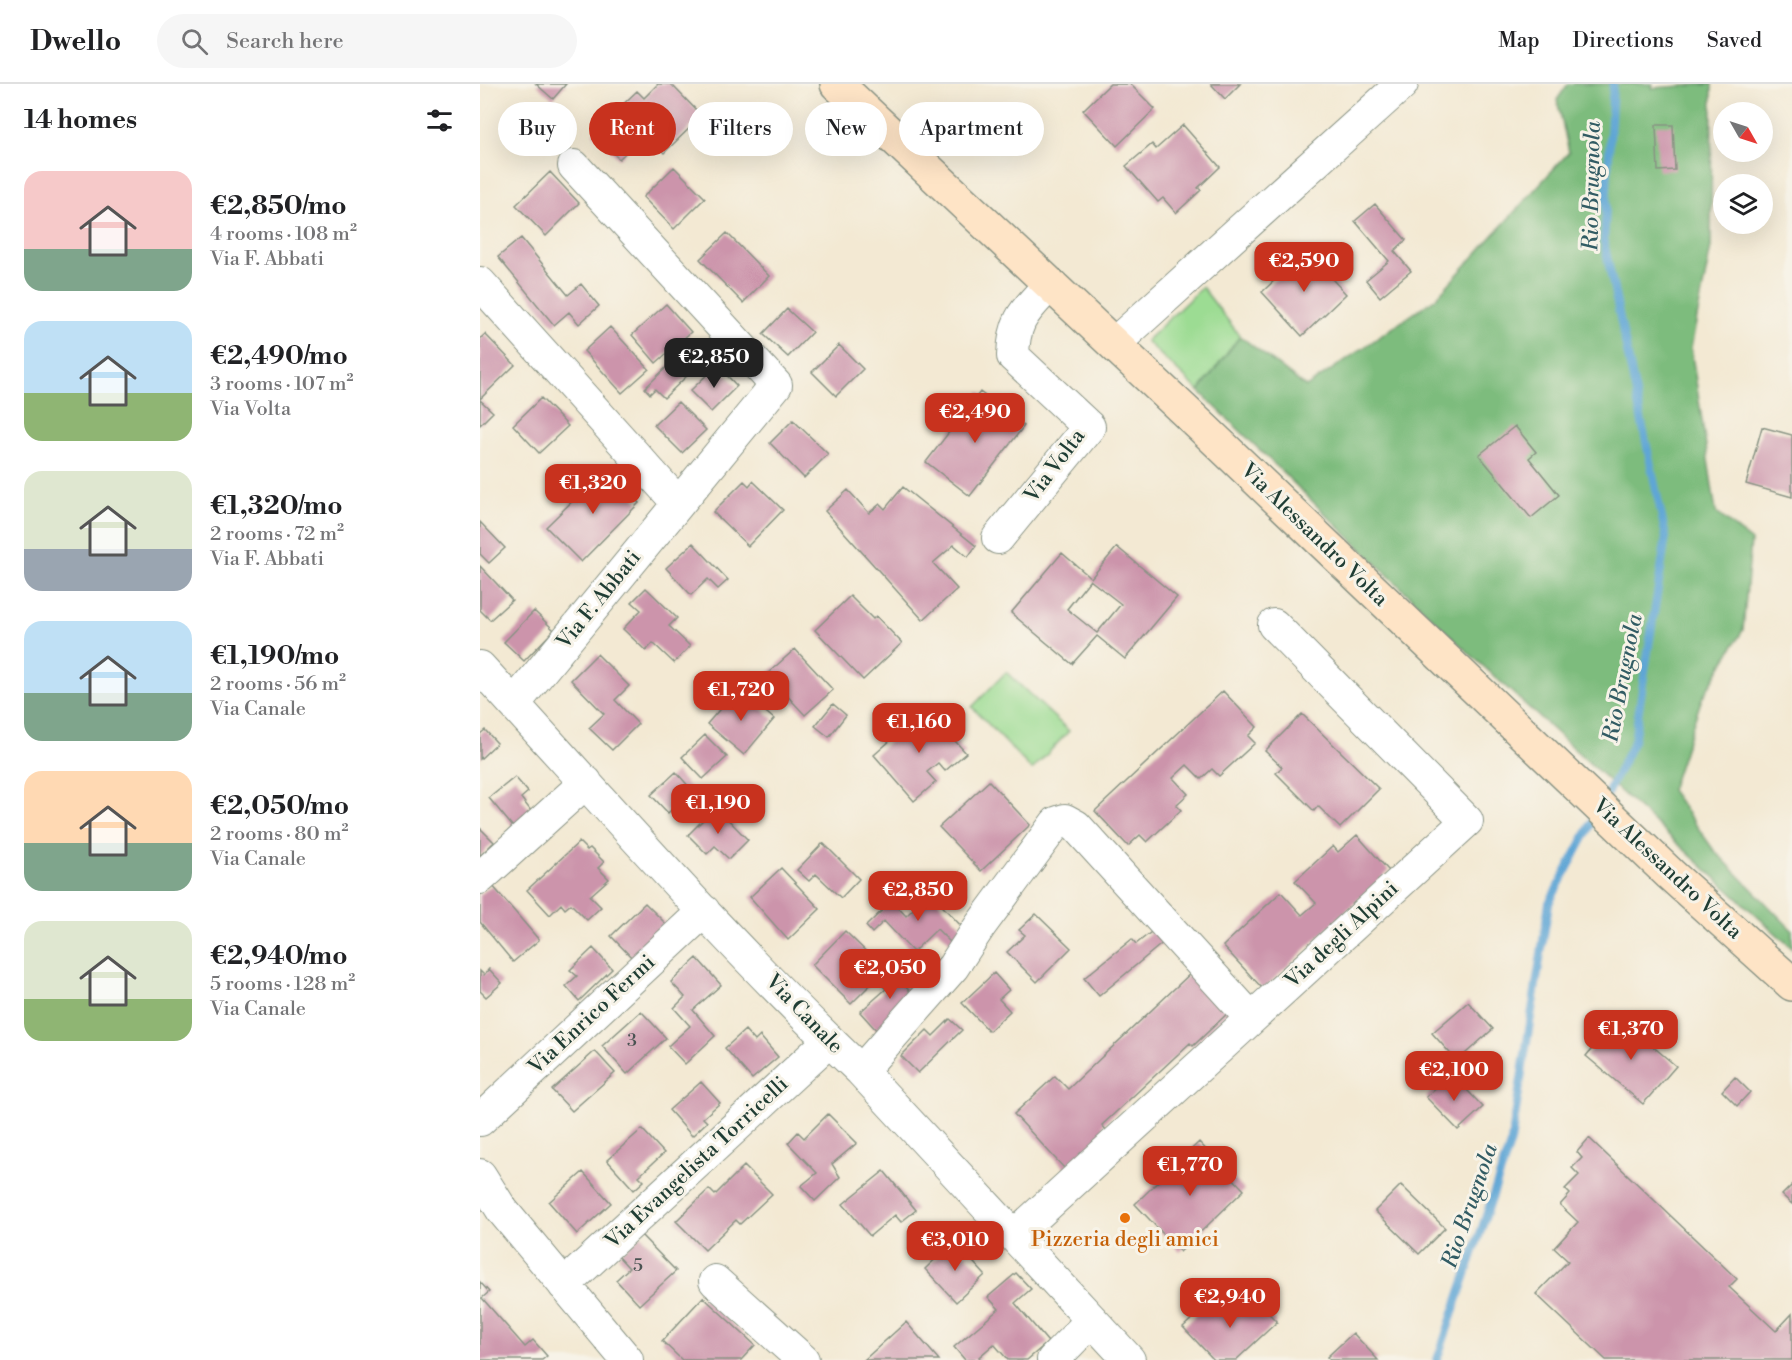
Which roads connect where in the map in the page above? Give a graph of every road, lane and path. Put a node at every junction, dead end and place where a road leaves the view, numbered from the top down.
1 (837, 84) edge
2 (1402, 84) edge
3 (574, 166) dead end
4 (480, 283) edge
5 (1050, 284) junction
6 (1114, 344) junction
7 (678, 503) junction
8 (998, 538) dead end
9 (1274, 625) dead end
10 (480, 667) edge
11 (514, 704) junction
12 (586, 782) junction
13 (480, 878) edge
14 (704, 910) junction
15 (1792, 984) edge
16 (1251, 1018) junction
17 (830, 1041) junction
18 (861, 1071) junction
19 (480, 1120) edge
20 (480, 1175) edge
21 (1015, 1235) junction
22 (715, 1281) dead end
23 (564, 1285) junction
24 (1092, 1320) junction
25 (627, 1360) edge
26 (803, 1360) edge
27 (1053, 1360) edge
28 (1129, 1360) edge

1 - 5 main road, Via Alessandro Volta
2 - 6 street
3 - 7 street, Via F. Abbati
4 - 7 street
5 - 6 main road, Via Alessandro Volta
5 - 8 street, Via Volta
6 - 15 main road, Via Alessandro Volta
7 - 11 street, Via F. Abbati
9 - 16 street, Via degli Alpini
10 - 11 street, Via Canale
11 - 12 street, Via Canale
12 - 13 street
12 - 14 street, Via Canale
14 - 17 street, Via Canale
14 - 19 street, Via Enrico Fermi
16 - 18 street
16 - 21 street, Via degli Alpini
17 - 18 street, Via Canale
17 - 23 street, Via Evangelista Torricelli
18 - 21 street, Via Canale
20 - 23 street
21 - 24 street, Via Canale
22 - 26 street
23 - 25 street
24 - 27 street
24 - 28 street, Via Canale

